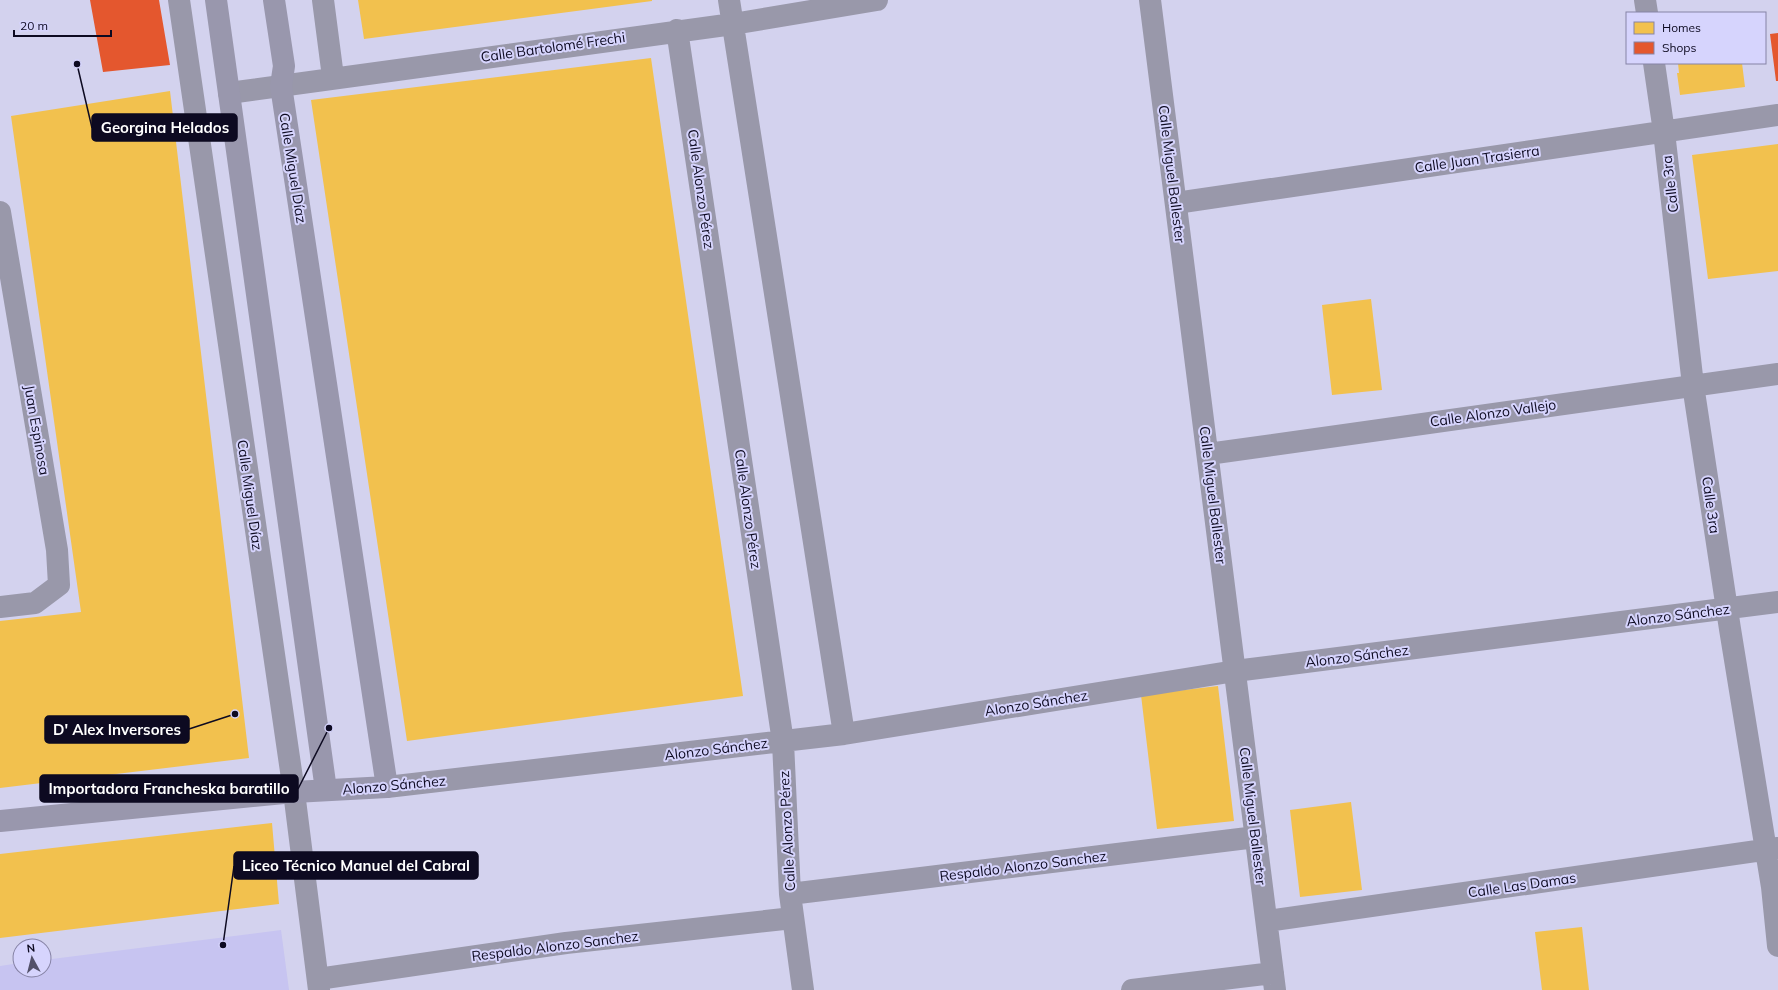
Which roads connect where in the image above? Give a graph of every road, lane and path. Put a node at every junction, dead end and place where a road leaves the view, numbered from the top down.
1 (179, 0) edge
2 (216, 0) edge
3 (274, 0) edge
4 (323, 0) edge
5 (729, 0) edge
6 (877, 0) edge
7 (1150, 0) edge
8 (1645, 0) edge
9 (1647, 12) edge
10 (733, 24) junction
11 (677, 30) junction
12 (1654, 64) edge
13 (333, 78) junction
14 (281, 86) junction
15 (229, 93) junction
16 (1778, 115) edge
17 (1664, 132) junction
18 (1176, 203) junction
19 (0, 212) edge
20 (1778, 374) edge
21 (1694, 385) junction
22 (1208, 454) junction
23 (1778, 602) edge
24 (0, 607) edge
25 (1727, 609) junction
26 (1235, 671) junction
27 (844, 734) junction
28 (783, 742) junction
29 (387, 787) junction
30 (326, 790) junction
31 (294, 792) junction
32 (0, 821) edge
33 (1256, 837) junction
34 (1772, 849) edge
35 (790, 894) junction
36 (793, 918) junction
37 (1267, 921) junction
38 (1778, 946) edge
39 (1274, 981) edge
40 (318, 984) edge
41 (802, 990) edge
42 (1132, 990) edge

1 - 31 street, Calle Miguel Díaz
2 - 15 street
3 - 14 street, Calle Miguel Díaz
4 - 13 street
5 - 10 street
6 - 10 street, Calle Bartolomé Frechi
7 - 18 street, Calle Miguel Ballester
8 - 9 street
10 - 11 street, Calle Bartolomé Frechi
10 - 27 street
11 - 13 street, Calle Bartolomé Frechi
11 - 28 street, Calle Alonzo Pérez
12 - 17 street, Calle 3ra
13 - 14 street, Calle Bartolomé Frechi
14 - 15 street, Calle Bartolomé Frechi
14 - 29 street, Calle Miguel Díaz
15 - 30 street
16 - 17 street, Calle Juan Trasierra
17 - 18 street, Calle Juan Trasierra
17 - 21 street, Calle 3ra
18 - 22 street, Calle Miguel Ballester
19 - 24 street, Juan Espinosa
20 - 21 street, Calle Alonzo Vallejo
21 - 22 street, Calle Alonzo Vallejo
21 - 25 street, Calle 3ra
22 - 26 street, Calle Miguel Ballester
23 - 25 street, Alonzo Sánchez
25 - 26 street, Alonzo Sánchez
25 - 34 street, Calle 3ra
26 - 27 street, Alonzo Sánchez
26 - 33 street, Calle Miguel Ballester
27 - 28 street, Alonzo Sánchez
28 - 29 street, Alonzo Sánchez
28 - 35 street, Calle Alonzo Pérez
29 - 30 street, Alonzo Sánchez
30 - 31 street, Alonzo Sánchez
31 - 32 street, Alonzo Sánchez
31 - 40 street, Calle Miguel Díaz
33 - 35 street, Respaldo Alonzo Sanchez
33 - 37 street, Calle Miguel Ballester
34 - 37 street, Calle Las Damas
34 - 38 street, Calle 3ra
35 - 36 street, Calle Alonzo Pérez
36 - 40 street, Respaldo Alonzo Sanchez
36 - 41 street, Calle Alonzo Pérez
37 - 39 street, Calle Miguel Ballester
39 - 42 street

